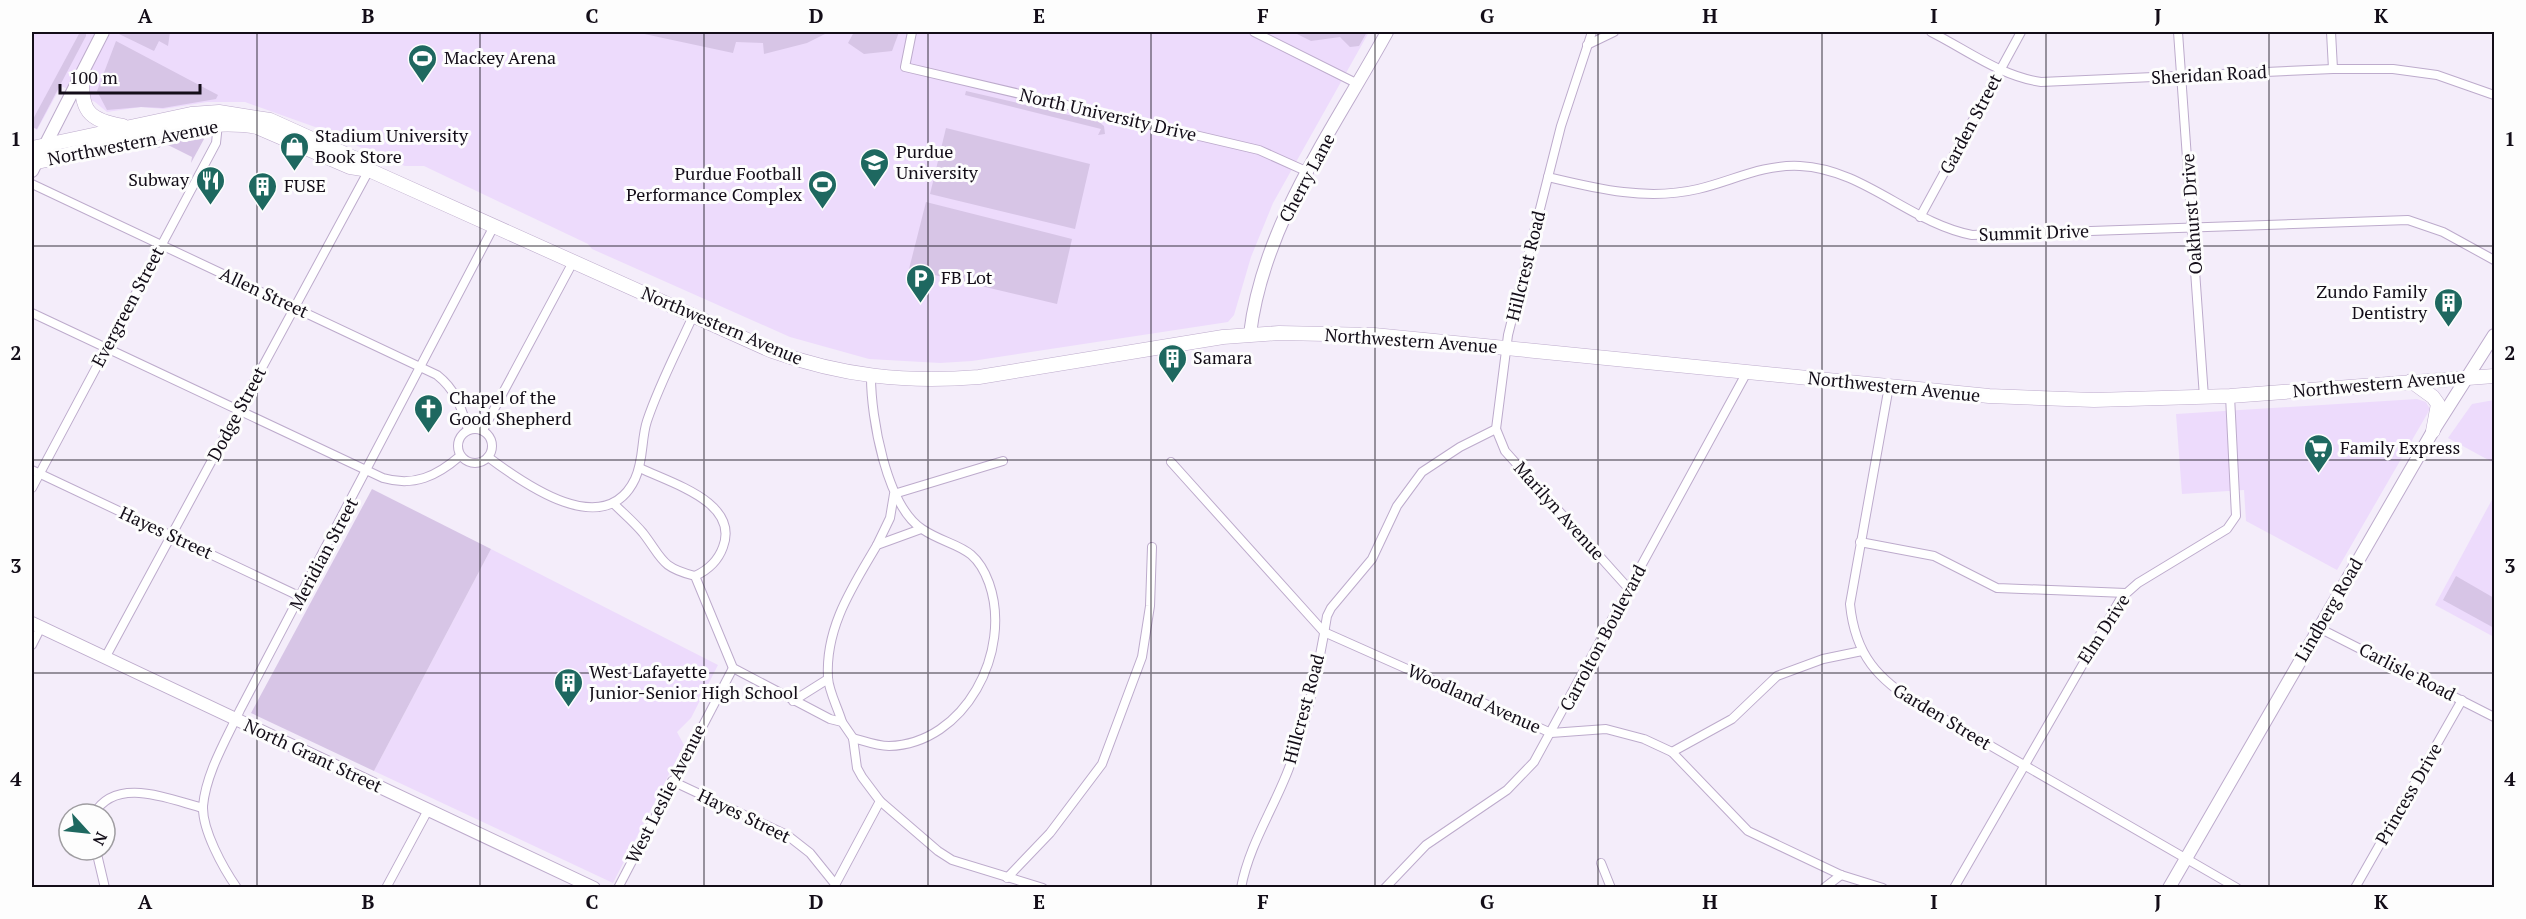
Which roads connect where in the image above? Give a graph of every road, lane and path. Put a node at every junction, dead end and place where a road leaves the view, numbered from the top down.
1 (103, 32) edge
2 (912, 32) edge
3 (1254, 32) edge
4 (1387, 32) edge
5 (1592, 32) edge
6 (1614, 32) edge
7 (1931, 32) edge
8 (2021, 32) edge
9 (2178, 32) edge
10 (2331, 32) edge
11 (1587, 45) junction
12 (2333, 69) junction
13 (2000, 70) junction
14 (82, 75) junction
15 (2181, 76) junction
16 (1358, 84) junction
17 (2494, 95) edge
18 (218, 124) junction
19 (128, 127) junction
20 (38, 147) edge
21 (33, 165) edge
22 (369, 170) junction
23 (1308, 172) junction
24 (1548, 177) junction
25 (32, 184) edge
26 (1920, 217) junction
27 (494, 226) junction
28 (2193, 228) junction
29 (161, 245) junction
30 (2494, 260) edge
31 (573, 262) junction
32 (295, 307) junction
33 (32, 313) edge
34 (693, 316) junction
35 (1250, 334) junction
36 (2494, 335) edge
37 (1506, 347) junction
38 (105, 349) junction
39 (420, 367) junction
40 (1747, 372) junction
41 (2494, 376) edge
42 (871, 377) junction
43 (2468, 377) junction
44 (2411, 381) junction
45 (1889, 386) junction
46 (2230, 396) junction
47 (2204, 397) junction
48 (239, 411) junction
49 (468, 429) junction
50 (1497, 429) junction
51 (483, 430) junction
52 (2433, 431) junction
53 (460, 456) junction
54 (488, 457) junction
55 (1003, 461) dead end
56 (1171, 462) dead end
57 (640, 468) junction
58 (36, 472) edge
59 (365, 472) junction
60 (32, 488) edge
61 (894, 494) junction
62 (613, 503) junction
63 (921, 529) junction
64 (171, 535) junction
65 (1860, 542) junction
66 (877, 545) junction
67 (1152, 547) dead end
68 (695, 576) junction
69 (1629, 589) junction
70 (2126, 593) junction
71 (301, 597) junction
72 (36, 625) edge
73 (2319, 628) junction
74 (1324, 632) junction
75 (32, 645) edge
76 (1862, 651) junction
77 (105, 658) junction
78 (733, 668) junction
79 (828, 679) junction
80 (2462, 700) junction
81 (793, 701) junction
82 (2494, 717) edge
83 (236, 720) junction
84 (842, 722) junction
85 (1551, 733) junction
86 (853, 738) junction
87 (1672, 752) junction
88 (2023, 766) junction
89 (672, 781) junction
90 (880, 801) junction
91 (103, 802) edge
92 (203, 808) junction
93 (428, 810) junction
94 (2185, 859) junction
95 (99, 862) edge
96 (1601, 863) dead end
97 (1841, 875) junction
98 (1007, 878) junction
99 (834, 886) edge
100 (105, 888) edge
101 (237, 888) edge
102 (386, 888) edge
103 (594, 888) edge
104 (618, 888) edge
105 (1043, 888) edge
106 (1241, 888) edge
107 (1385, 888) edge
108 (1611, 888) edge
109 (1824, 888) edge
110 (1883, 888) edge
111 (1954, 888) edge
112 (2169, 888) edge
113 (2237, 888) edge
114 (2355, 888) edge

1 - 14 street
2 - 23 street, North University Drive
3 - 16 street
4 - 16 street, Cherry Lane
5 - 11 street, Hillcrest Road
6 - 11 street
7 - 13 street, Sheridan Road
8 - 13 street, Garden Street
9 - 15 street, Oakhurst Drive
10 - 12 street
11 - 24 street, Hillcrest Road
12 - 15 street, Sheridan Road
12 - 17 street, Sheridan Road
13 - 15 street, Sheridan Road
13 - 26 street, Garden Street
14 - 19 main road
14 - 20 street
15 - 28 street, Oakhurst Drive
16 - 23 street, Cherry Lane
18 - 21 main road, Northwestern Avenue
18 - 22 main road, Northwestern Avenue
18 - 29 street, Evergreen Street
19 - 20 main road, Northwestern Avenue
19 - 22 main road, Northwestern Avenue
20 - 21 street
22 - 27 main road, Northwestern Avenue
22 - 32 street, Dodge Street
23 - 35 street, Cherry Lane
24 - 26 street, Summit Drive
24 - 37 street, Hillcrest Road
25 - 29 street, Allen Street
26 - 28 street, Summit Drive
27 - 31 main road, Northwestern Avenue
27 - 39 street, Meridian Street
28 - 30 street, Summit Drive
28 - 47 street, Oakhurst Drive
29 - 32 street, Allen Street
29 - 38 street, Evergreen Street
31 - 34 main road, Northwestern Avenue
31 - 51 street
32 - 39 street, Allen Street
32 - 48 street, Dodge Street
33 - 38 street
34 - 42 main road, Northwestern Avenue
34 - 57 street
35 - 37 main road, Northwestern Avenue
35 - 42 main road, Northwestern Avenue
36 - 43 street, Lindberg Road
37 - 40 main road, Northwestern Avenue
37 - 50 street, Hillcrest Road
38 - 48 street
38 - 58 street, Evergreen Street
39 - 49 street, Allen Street
39 - 59 street, Meridian Street
40 - 45 main road, Northwestern Avenue
40 - 69 street, Carrolton Boulevard
41 - 43 main road, Northwestern Avenue
42 - 61 street
43 - 44 main road, Northwestern Avenue
43 - 52 street, Lindberg Road
44 - 46 main road, Northwestern Avenue
44 - 52 main road
45 - 47 main road, Northwestern Avenue
45 - 65 street, Garden Street
46 - 47 main road, Northwestern Avenue
46 - 70 street, Elm Drive
48 - 59 street
48 - 64 street, Dodge Street
49 - 51 street
49 - 53 street
50 - 69 street, Marilyn Avenue
50 - 74 street, Hillcrest Road
51 - 54 street
52 - 73 street, Lindberg Road
53 - 54 street
53 - 59 street
54 - 62 street
55 - 61 street
56 - 74 street, Woodland Avenue
57 - 62 street
57 - 68 street
58 - 60 street, Evergreen Street
58 - 64 street, Hayes Street
59 - 71 street, Meridian Street
61 - 63 street
61 - 66 street
62 - 68 street
63 - 66 street
63 - 86 street
64 - 71 street, Hayes Street
64 - 77 street, Dodge Street
65 - 70 street
65 - 76 street, Garden Street
66 - 79 street
67 - 98 street
68 - 78 street
69 - 85 street, Carrolton Boulevard
70 - 88 street, Elm Drive
71 - 83 street, Meridian Street
72 - 75 street
72 - 77 street, North Grant Street
73 - 80 street, Carlisle Road
73 - 94 street, Lindberg Road
74 - 85 street, Woodland Avenue
74 - 106 street, Hillcrest Road
76 - 87 street
76 - 88 street, Garden Street
77 - 83 street, North Grant Street
78 - 81 street
78 - 89 street, West Leslie Avenue
79 - 81 street
79 - 84 street
80 - 82 street, Carlisle Road
80 - 114 street, Princess Drive
81 - 84 street
83 - 92 street, Meridian Street
83 - 93 street, North Grant Street
84 - 86 street
85 - 87 street, Woodland Avenue
85 - 107 street, Carrolton Boulevard
86 - 90 street
87 - 97 street, Woodland Avenue
88 - 94 street, Garden Street
88 - 111 street, Elm Drive
89 - 99 street, Hayes Street
89 - 104 street, West Leslie Avenue
90 - 98 street
90 - 99 street
91 - 92 street
92 - 101 street, Meridian Street
93 - 102 street
93 - 103 street, North Grant Street
94 - 112 street, Lindberg Road
94 - 113 street, Garden Street
95 - 100 street
96 - 108 street
97 - 109 street
97 - 110 street, Woodland Avenue
98 - 105 street

